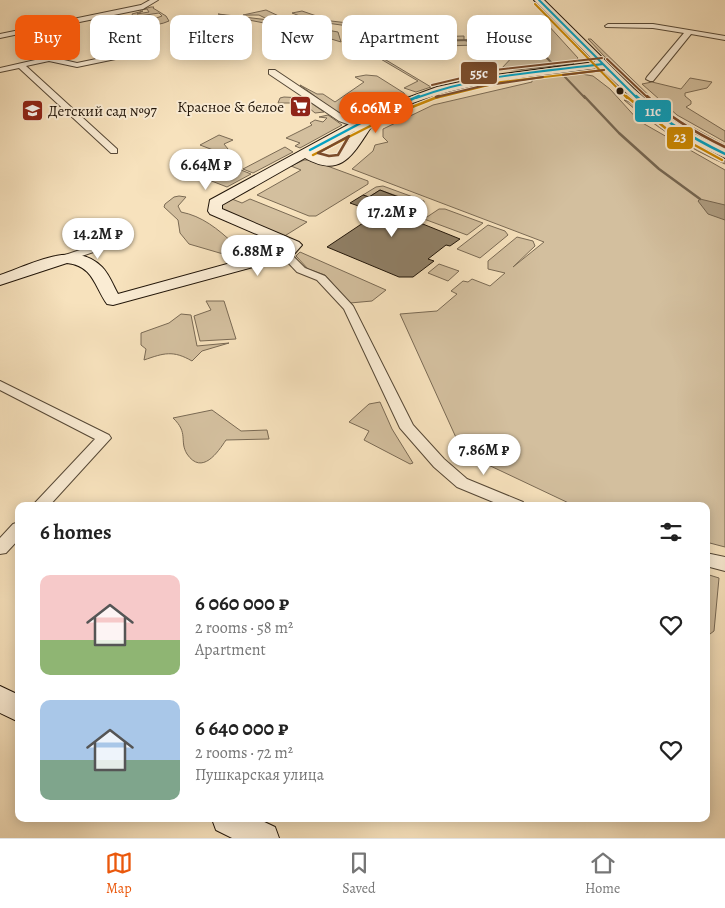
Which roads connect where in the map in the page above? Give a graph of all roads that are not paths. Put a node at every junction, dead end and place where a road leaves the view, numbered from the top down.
1 (539, 0) edge
2 (154, 2) edge
3 (80, 20) edge
4 (613, 28) dead end
5 (689, 32) junction
6 (15, 33) edge
7 (0, 36) edge
8 (725, 38) edge
9 (44, 60) edge
10 (54, 60) edge
11 (100, 60) edge
12 (20, 65) junction
13 (597, 65) junction
14 (0, 70) edge
15 (272, 72) dead end
16 (650, 79) dead end
17 (360, 126) junction
18 (310, 150) junction
19 (114, 151) dead end
20 (725, 154) edge
21 (122, 239) dead end
22 (288, 249) junction
23 (66, 258) junction
24 (0, 280) edge
25 (0, 384) edge
26 (44, 502) edge
27 (508, 502) edge
28 (15, 532) edge
29 (0, 548) edge
30 (710, 559) edge
31 (725, 564) edge
32 (0, 699) edge
33 (15, 707) edge
34 (234, 822) edge
35 (264, 838) edge

1 - 13 street
2 - 3 street
4 - 5 street
5 - 8 street
5 - 16 street
6 - 7 street
9 - 12 street
10 - 11 street
12 - 14 street
12 - 19 street
13 - 17 street
13 - 20 street
15 - 17 street
17 - 18 street
17 - 18 street
18 - 22 street
21 - 23 street
22 - 23 street
22 - 27 street
23 - 24 street
25 - 26 street
28 - 29 street
30 - 31 street
32 - 33 street
34 - 35 street

